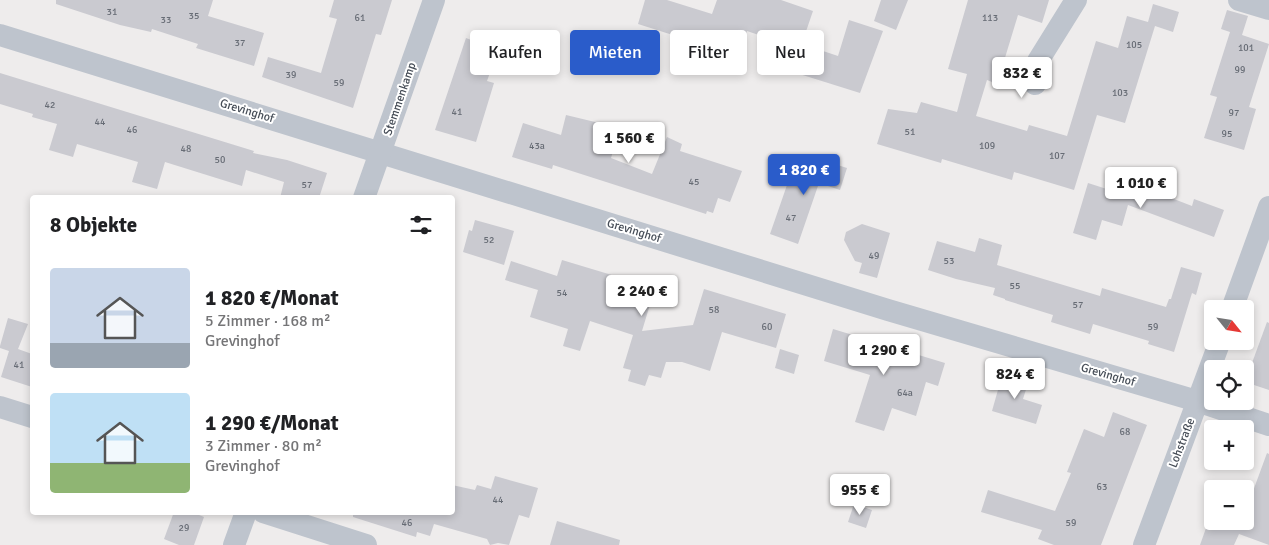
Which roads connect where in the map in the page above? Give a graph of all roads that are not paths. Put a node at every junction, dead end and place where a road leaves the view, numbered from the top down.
1 (434, 0) edge
2 (1076, 0) edge
3 (1239, 0) edge
4 (1269, 9) edge
5 (0, 35) edge
6 (1035, 84) dead end
7 (382, 152) junction
8 (365, 195) edge
9 (1269, 207) edge
10 (1235, 300) edge
11 (1217, 350) edge
12 (1197, 401) junction
13 (0, 407) edge
14 (30, 416) edge
15 (1269, 424) edge
16 (245, 515) edge
17 (272, 515) edge
18 (234, 545) edge
19 (366, 545) edge
20 (1144, 545) edge

1 - 7 street, Stemmenkamp
2 - 6 street
3 - 4 street
5 - 7 street, Grevinghof
7 - 8 street, Stemmenkamp
7 - 12 street, Grevinghof
9 - 10 street
11 - 12 street, Lohstraße
12 - 15 street, Grevinghof
12 - 20 street, Lohstraße
13 - 14 street
16 - 18 street
17 - 19 street

